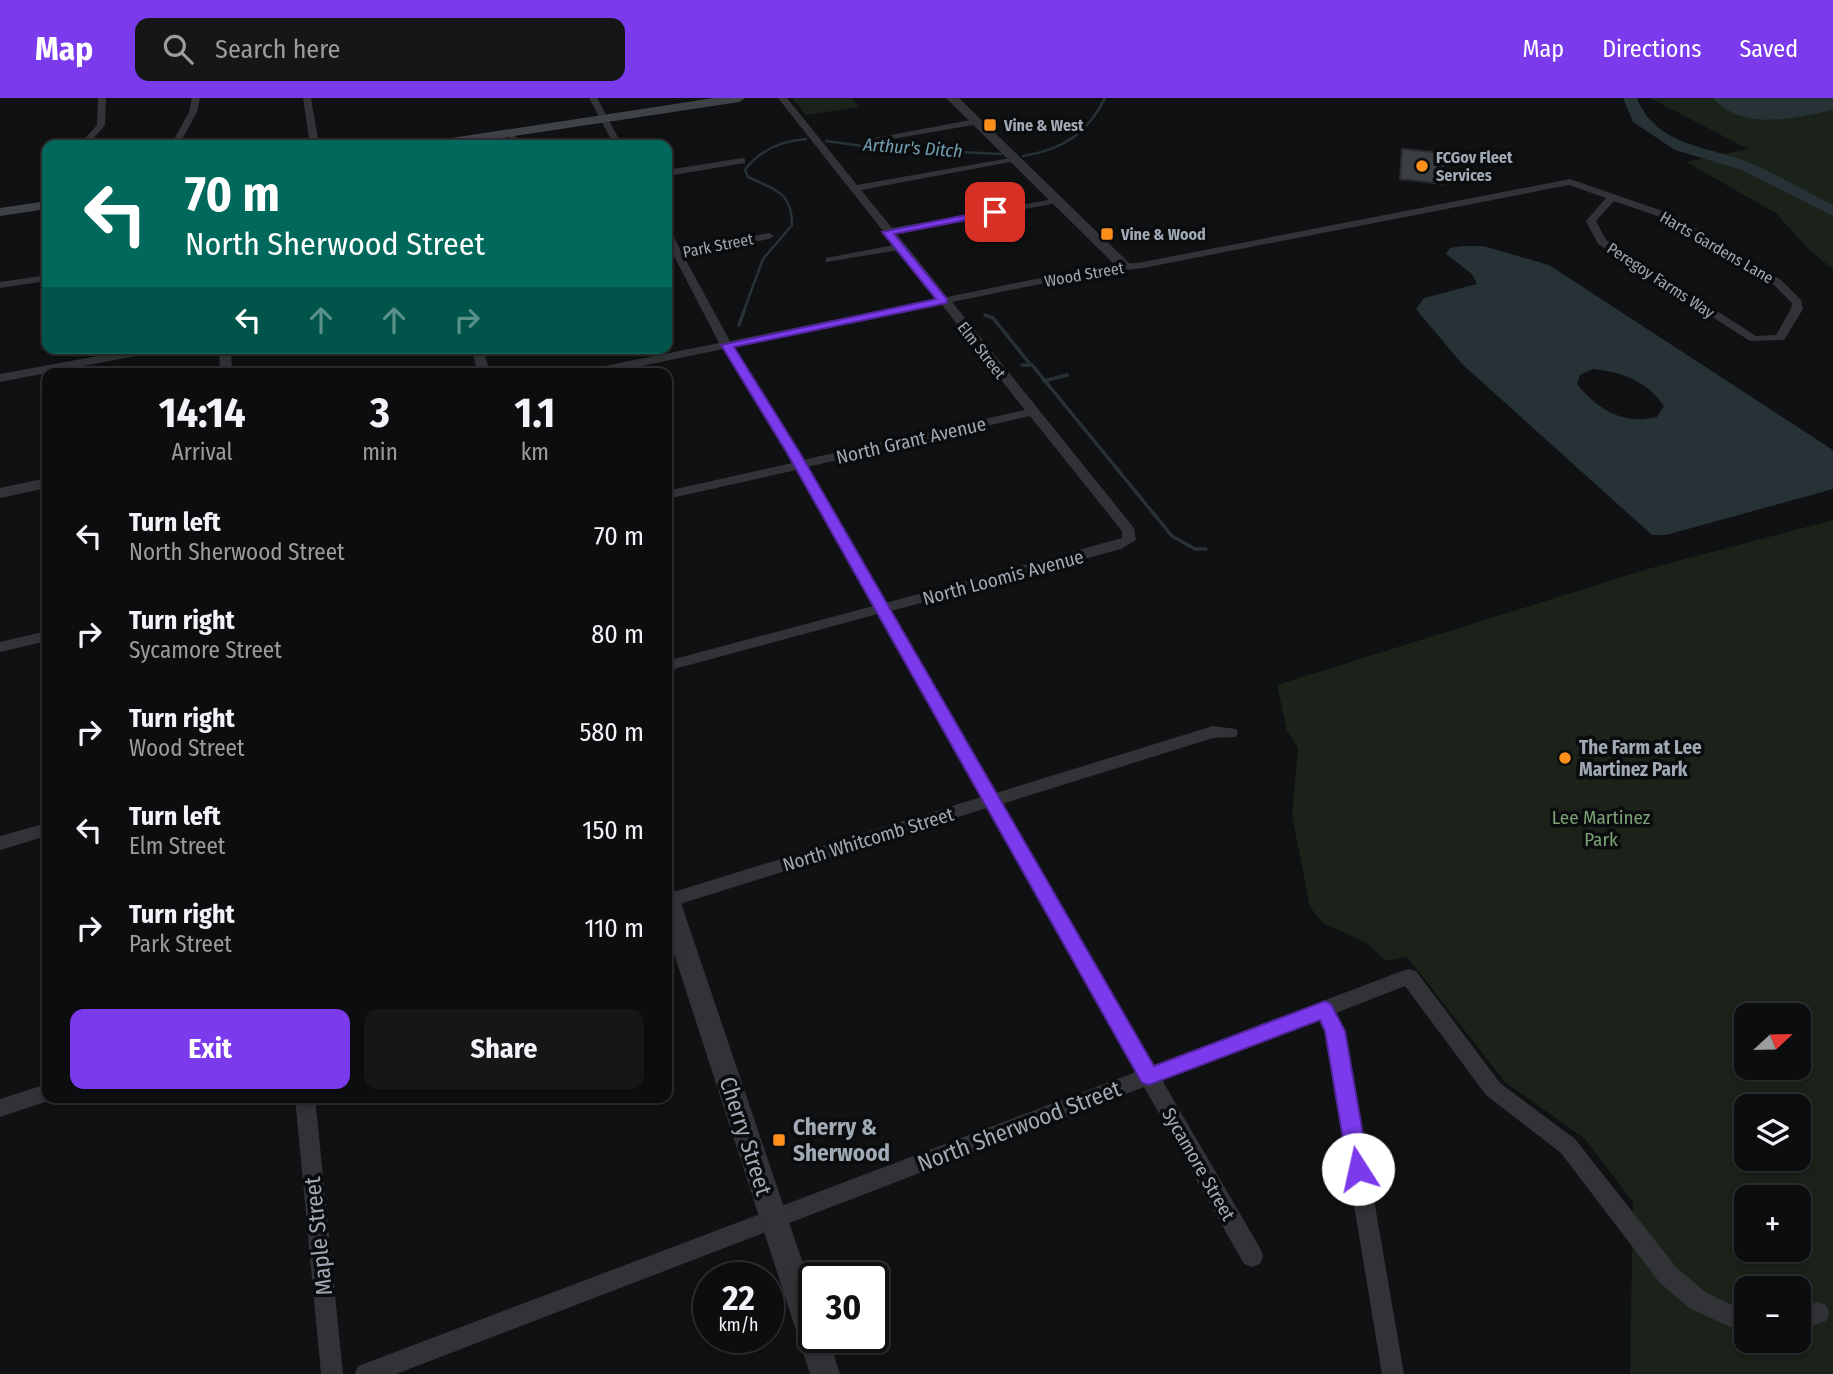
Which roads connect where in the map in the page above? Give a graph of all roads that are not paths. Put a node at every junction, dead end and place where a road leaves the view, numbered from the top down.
1 (102, 98) edge
2 (196, 98) edge
3 (310, 98) edge
4 (593, 98) edge
5 (739, 98) edge
6 (782, 98) edge
7 (952, 98) edge
8 (604, 119) junction
9 (976, 122) junction
10 (513, 139) edge
11 (88, 140) edge
12 (178, 140) edge
13 (314, 140) edge
14 (615, 140) edge
15 (869, 140) dead end
16 (1016, 160) junction
17 (742, 161) dead end
18 (672, 172) edge
19 (1579, 184) joint
20 (852, 189) junction
21 (1610, 199) junction
22 (1057, 200) junction
23 (42, 206) edge
24 (0, 212) edge
25 (887, 232) junction
26 (769, 236) dead end
27 (899, 247) junction
28 (672, 254) edge
29 (830, 260) dead end
30 (1124, 266) junction
31 (42, 279) edge
32 (0, 285) edge
33 (943, 301) junction
34 (1766, 341) joint
35 (727, 345) junction
36 (128, 354) edge
37 (50, 368) edge
38 (614, 368) edge
39 (42, 369) edge
40 (0, 377) edge
41 (1031, 412) junction
42 (800, 464) junction
43 (42, 484) edge
44 (0, 493) edge
45 (672, 494) edge
46 (1130, 535) joint
47 (883, 609) junction
48 (42, 637) edge
49 (0, 647) edge
50 (672, 665) edge
51 (1230, 733) dead end
52 (992, 800) junction
53 (42, 831) edge
54 (0, 843) edge
55 (672, 898) edge
56 (672, 915) edge
57 (1325, 1009) junction
58 (1149, 1076) junction
59 (42, 1095) edge
60 (306, 1103) edge
61 (0, 1108) edge
62 (773, 1219) junction
63 (1252, 1256) dead end
64 (1734, 1317) edge
65 (332, 1374) edge
66 (366, 1374) edge
67 (825, 1374) edge
68 (1393, 1374) edge

1 - 11 street
2 - 12 street
3 - 13 street
4 - 8 street
5 - 8 main road
6 - 20 street, Elm Street
7 - 9 street
8 - 10 main road
8 - 14 street
9 - 15 street
9 - 16 street
16 - 20 street
16 - 22 street
17 - 18 street
19 - 21 street, Harts Gardens Lane
19 - 30 street, Wood Street
20 - 25 street, Elm Street
21 - 34 street, Peregoy Farms Way
21 - 34 street, Harts Gardens Lane
22 - 25 street
22 - 30 street
23 - 24 main road
25 - 27 street, Elm Street
26 - 28 street, Park Street
27 - 29 street
27 - 33 street, Elm Street
28 - 35 street, Sycamore Street
30 - 33 street, Wood Street
31 - 32 street
33 - 35 street, Wood Street
33 - 41 street, Elm Street
35 - 38 street, Wood Street
35 - 42 street, Sycamore Street
36 - 37 street
39 - 40 street
41 - 42 street, North Grant Avenue
41 - 46 street, Elm Street
42 - 45 street, North Grant Avenue
42 - 47 street, Sycamore Street
43 - 44 street
46 - 47 street, North Loomis Avenue
47 - 50 street, North Loomis Avenue
47 - 52 street, Sycamore Street
48 - 49 street
51 - 52 street, North Whitcomb Street
52 - 55 street, North Whitcomb Street
52 - 58 street, Sycamore Street
53 - 54 street
56 - 62 street, Cherry Street
57 - 58 street, North Sherwood Street
57 - 64 street, North Sherwood Street
57 - 68 street
58 - 62 street, North Sherwood Street
58 - 63 street, Sycamore Street
59 - 61 street
60 - 65 street, Maple Street
62 - 66 street, North Sherwood Street
62 - 67 street, Cherry Street

